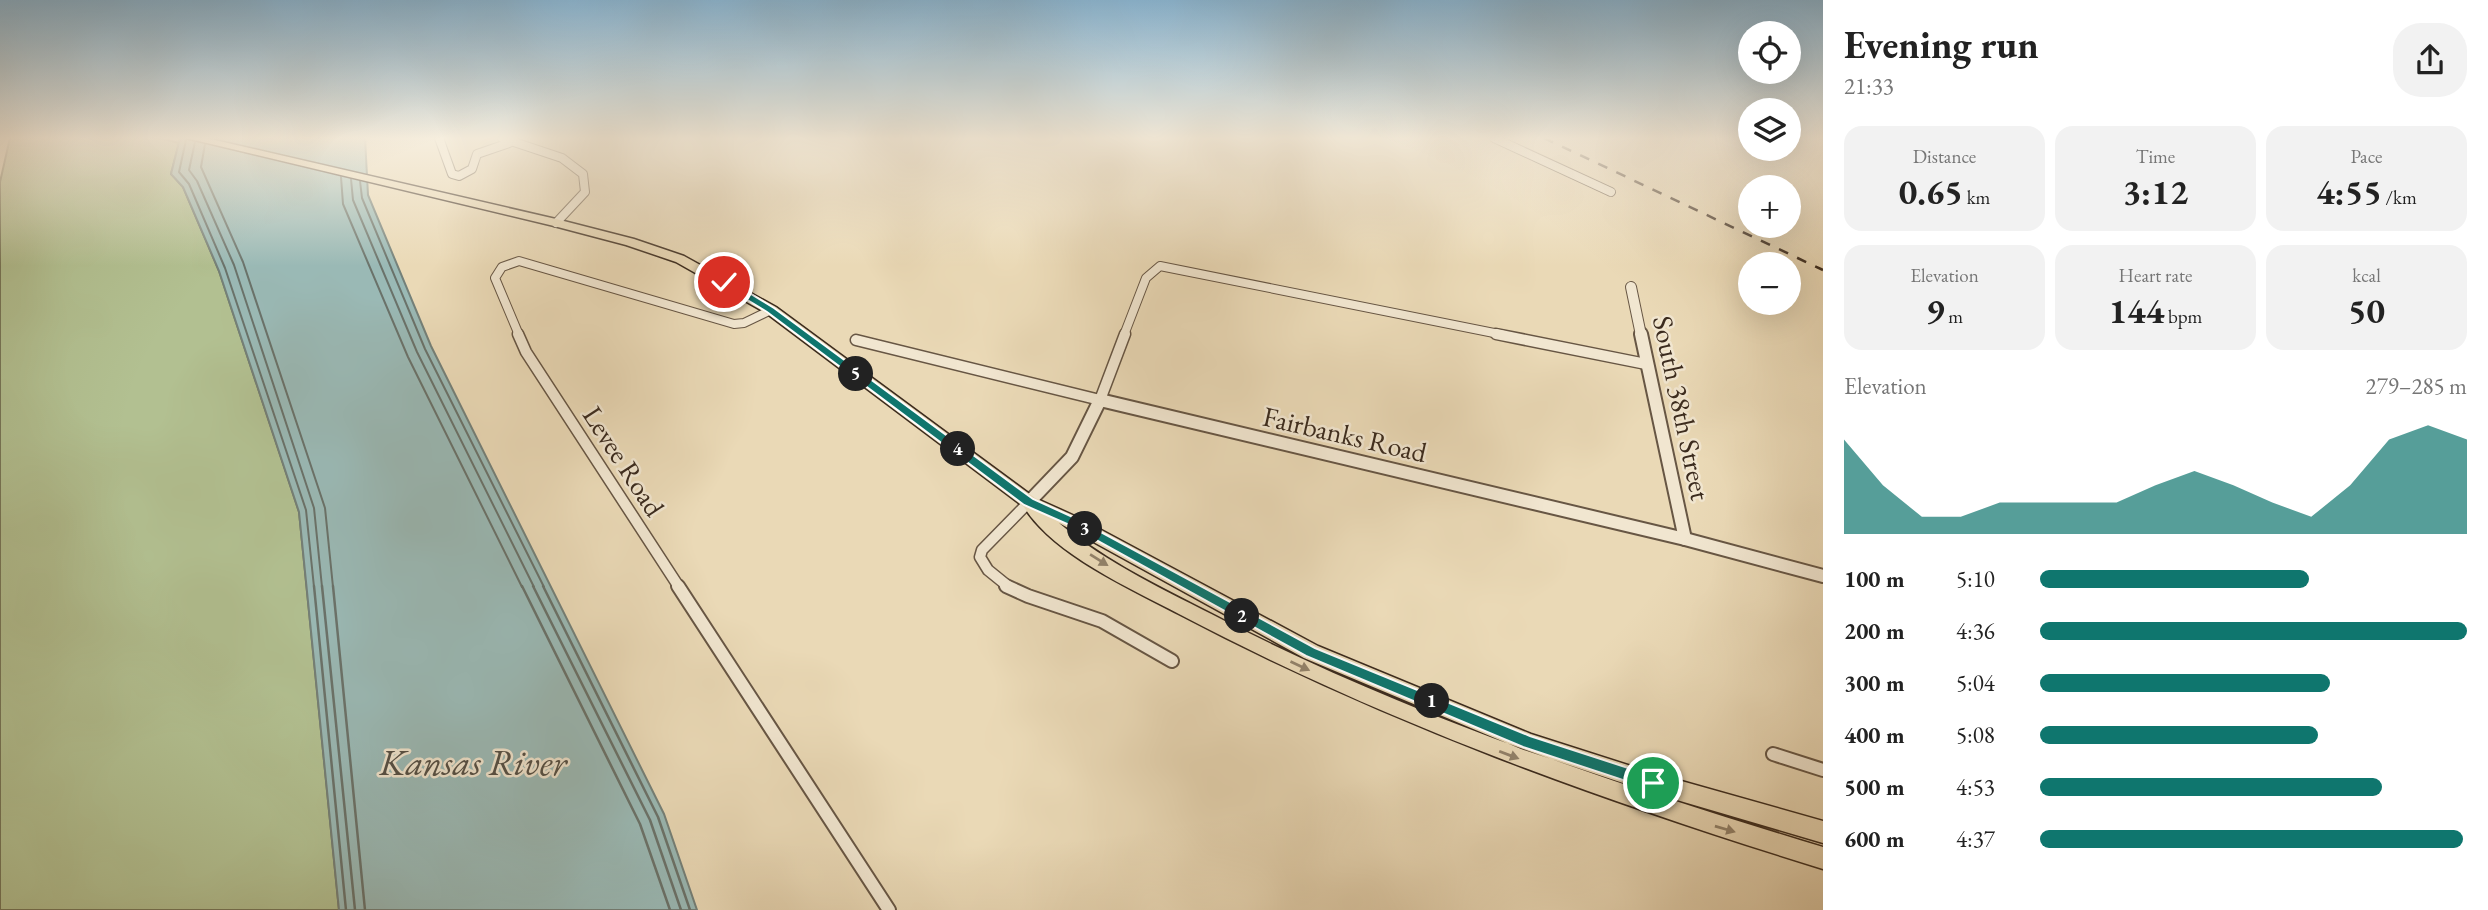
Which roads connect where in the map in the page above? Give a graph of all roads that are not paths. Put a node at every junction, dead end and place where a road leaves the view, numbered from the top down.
1 (376, 180) edge
2 (583, 180) edge
3 (1586, 180) edge
4 (1611, 192) dead end
5 (556, 223) junction
6 (1631, 287) dead end
7 (771, 310) junction
8 (856, 340) dead end
9 (1646, 364) junction
10 (1100, 400) junction
11 (1028, 502) junction
12 (1685, 539) junction
13 (1823, 576) edge
14 (1172, 661) dead end
15 (1773, 754) dead end
16 (1823, 770) edge
17 (1823, 832) edge
18 (1823, 858) edge
19 (889, 910) edge

1 - 5 main road
2 - 5 street
3 - 4 street
5 - 7 main road
6 - 9 street, South 38th Street
7 - 11 main road
7 - 19 street, Levee Road
8 - 10 street, Fairbanks Road
9 - 10 street
9 - 12 street, South 38th Street
10 - 11 street
10 - 12 street, Fairbanks Road
11 - 14 street
11 - 17 main road
11 -> 18 main road
12 - 13 street, Fairbanks Road
15 - 16 street

